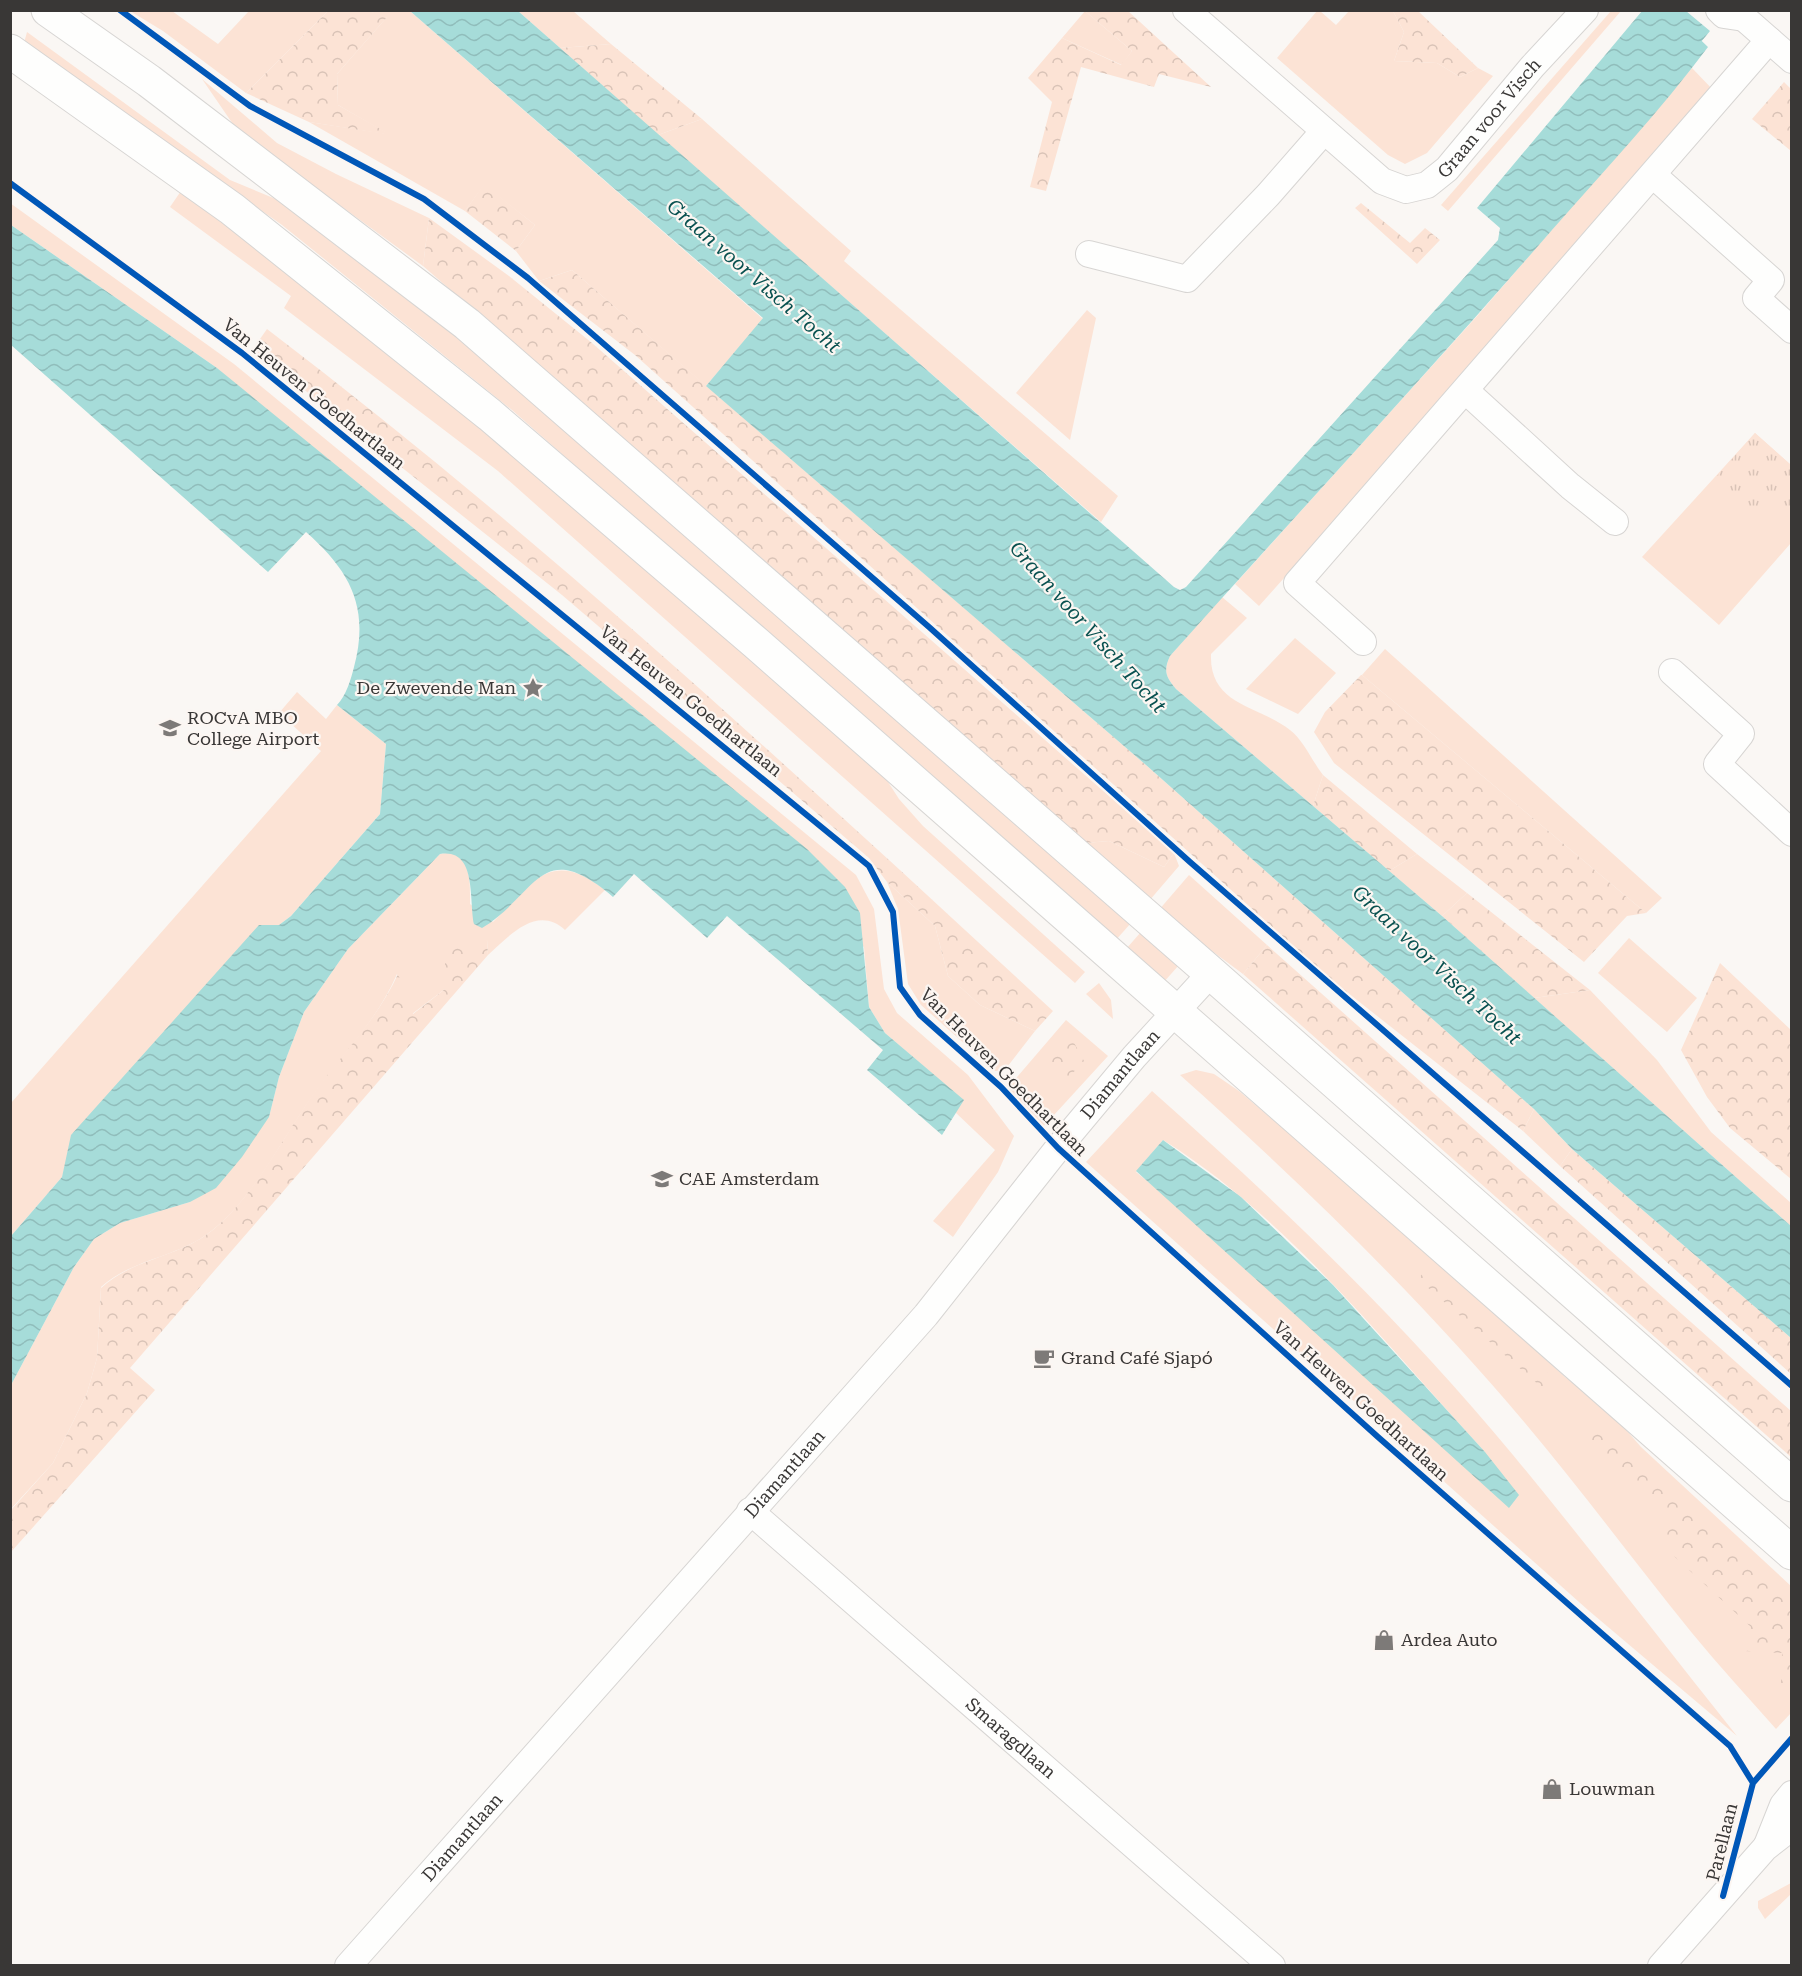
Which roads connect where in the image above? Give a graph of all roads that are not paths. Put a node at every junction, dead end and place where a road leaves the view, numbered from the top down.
1 (48, 10) edge
2 (1186, 10) edge
3 (1585, 10) edge
4 (1719, 10) edge
5 (1743, 14) edge
6 (1770, 40) junction
7 (10, 51) edge
8 (1791, 60) edge
9 (1324, 131) junction
10 (1653, 175) junction
11 (1089, 254) dead end
12 (1791, 330) edge
13 (1466, 391) junction
14 (1615, 522) dead end
15 (1364, 642) dead end
16 (1672, 672) dead end
17 (1791, 833) edge
18 (1211, 973) junction
19 (1175, 1011) junction
20 (1791, 1485) edge
21 (750, 1511) junction
22 (1791, 1553) edge
23 (1791, 1794) edge
24 (1791, 1827) edge
25 (1765, 1848) junction
26 (348, 1965) edge
27 (1272, 1965) edge
28 (1661, 1965) edge

1 - 18 main road
2 - 9 street, Graan voor Visch
3 - 9 street, Graan voor Visch
4 - 5 street
5 - 6 street
6 - 8 street
6 - 10 street
7 - 19 main road
9 - 11 street
10 - 12 street
10 - 13 street
13 - 14 street
13 - 15 street
16 - 17 street
18 - 19 street, Diamantlaan
18 - 20 main road
19 - 21 street, Diamantlaan
19 - 22 main road
21 - 26 street, Diamantlaan
21 - 27 street, Smaragdlaan
23 - 25 street, Parellaan
24 - 25 street, Parellaan
25 - 28 street, Parellaan

